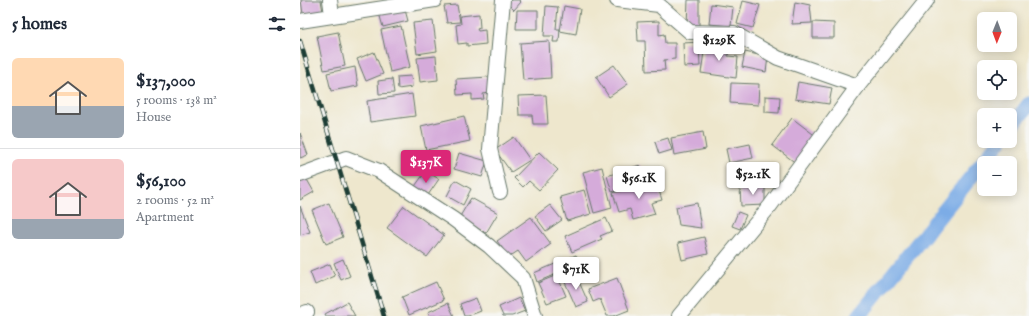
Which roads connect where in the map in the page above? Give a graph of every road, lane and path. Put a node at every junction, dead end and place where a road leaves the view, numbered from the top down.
1 (330, 0) edge
2 (435, 0) edge
3 (502, 0) edge
4 (617, 0) edge
5 (927, 0) edge
6 (332, 15) junction
7 (300, 21) edge
8 (858, 86) junction
9 (300, 175) edge
10 (500, 192) dead end
11 (535, 316) edge
12 (679, 316) edge

1 - 6 street
2 - 6 street
3 - 10 street
4 - 8 street
5 - 8 street
6 - 7 street
8 - 12 street
9 - 11 street

